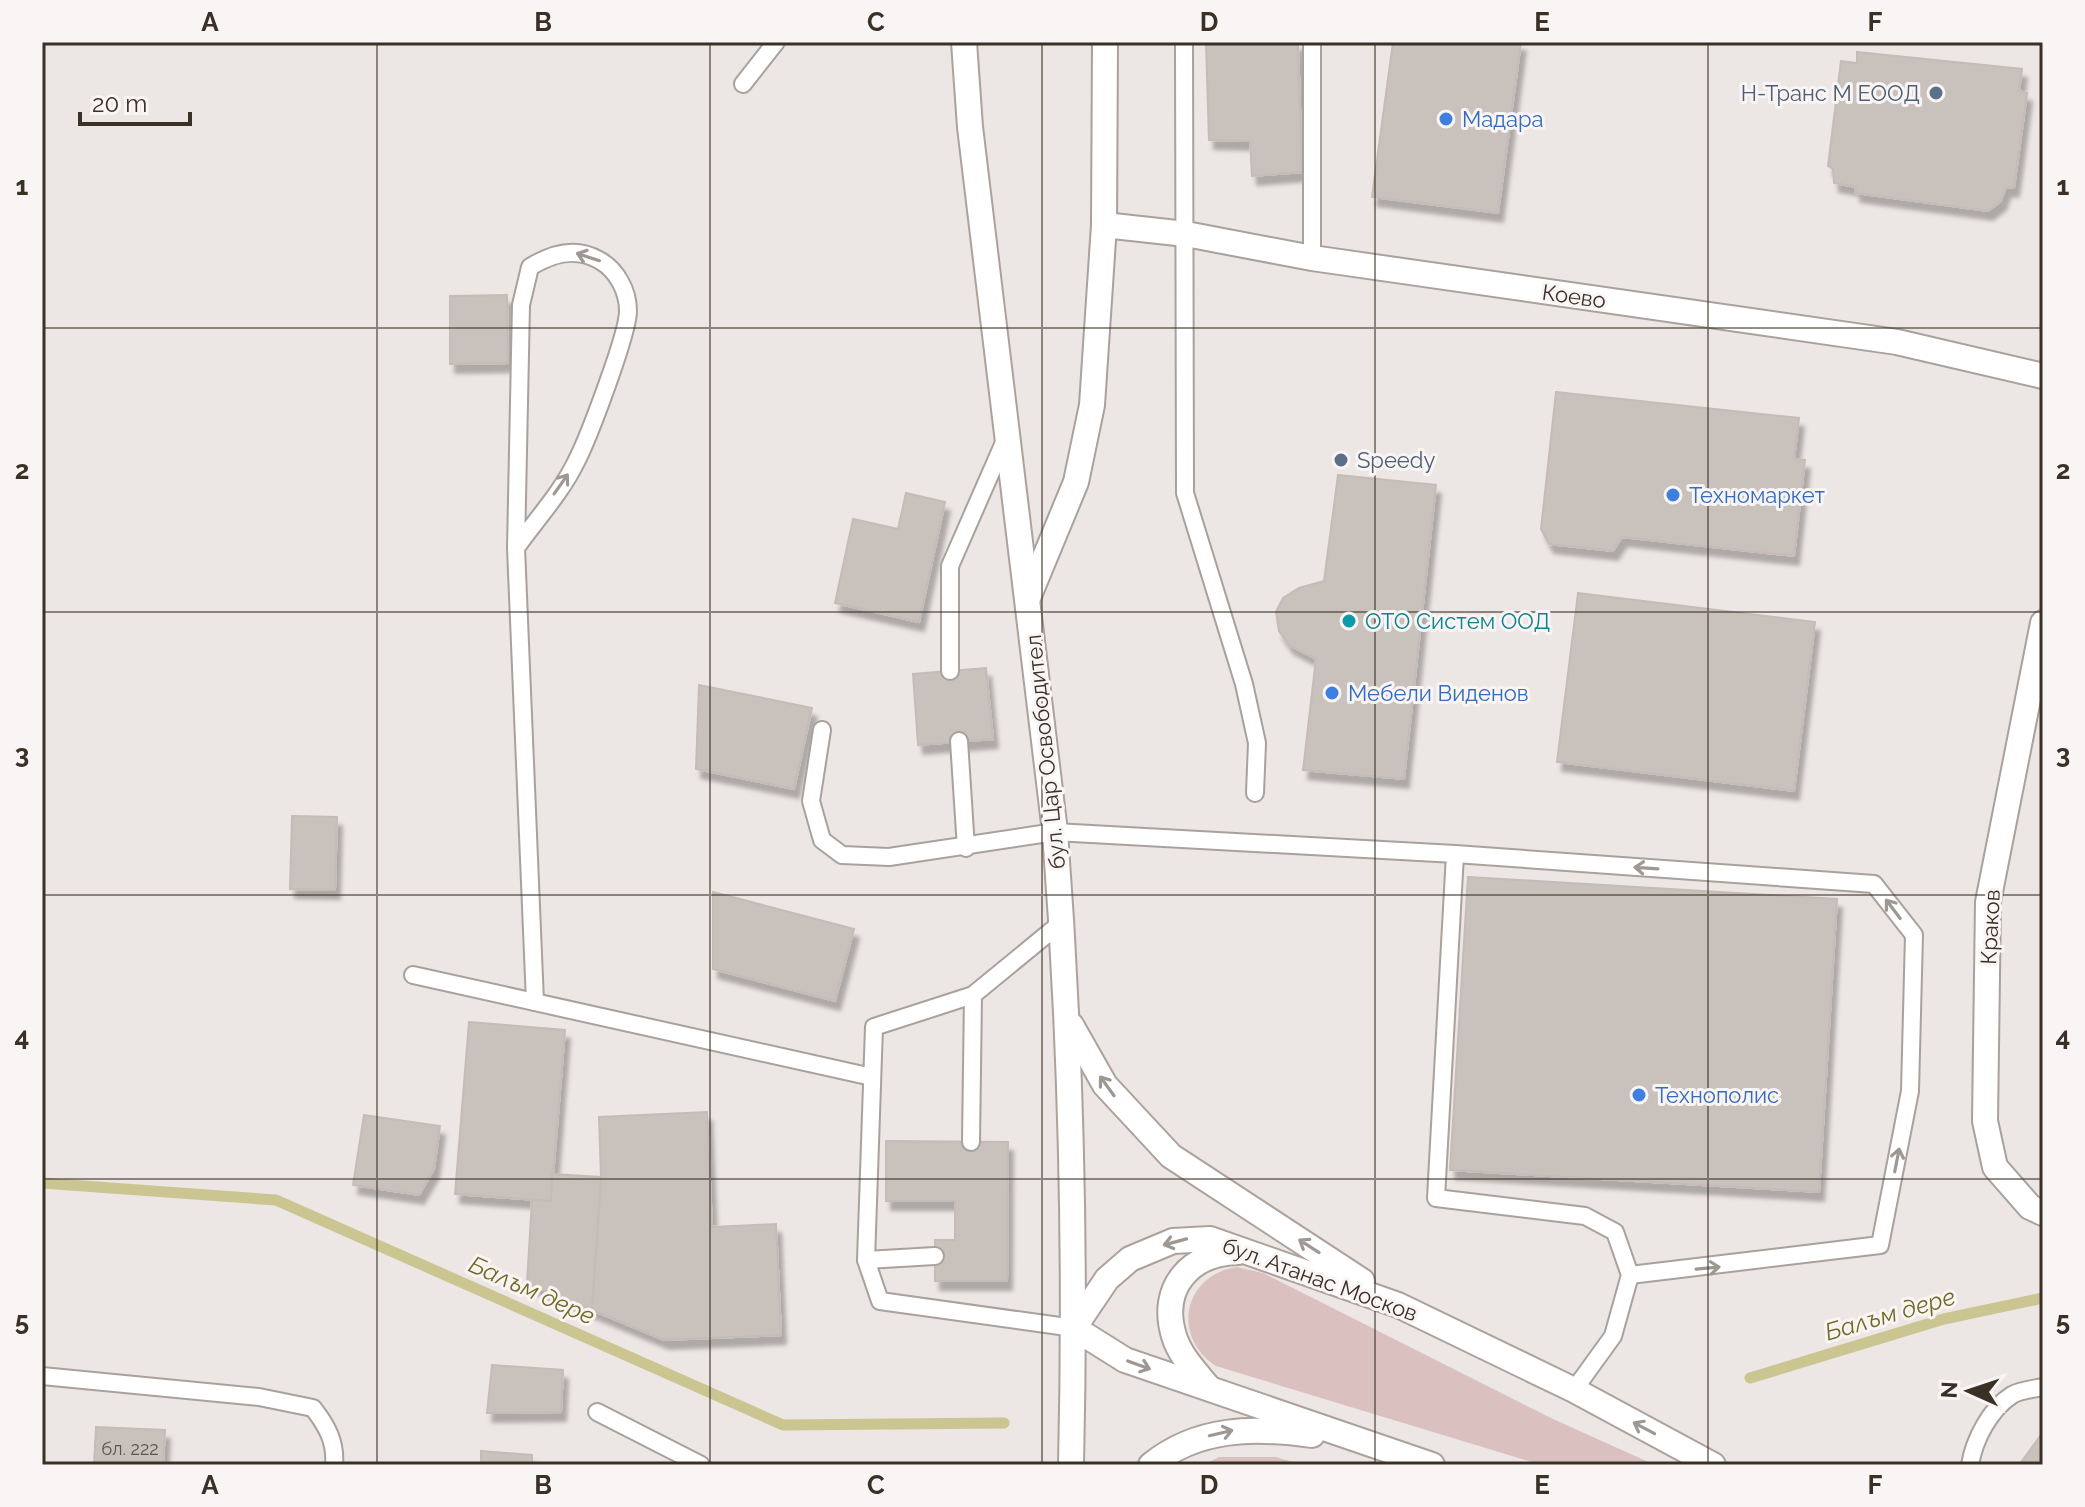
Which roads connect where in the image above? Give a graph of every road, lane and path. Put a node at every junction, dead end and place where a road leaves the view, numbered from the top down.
1 (776, 42) edge
2 (964, 42) edge
3 (1105, 42) edge
4 (1184, 42) edge
5 (1312, 42) edge
6 (743, 84) dead end
7 (1104, 225) junction
8 (1186, 234) junction
9 (1312, 258) junction
10 (2043, 376) edge
11 (1008, 433) junction
12 (516, 548) junction
13 (1028, 598) junction
14 (2043, 623) edge
15 (950, 671) dead end
16 (822, 730) dead end
17 (959, 741) dead end
18 (1255, 793) dead end
19 (1055, 832) junction
20 (966, 848) junction
21 (1455, 854) junction
22 (1062, 922) junction
23 (413, 975) dead end
24 (973, 995) junction
25 (535, 1002) junction
26 (1069, 1022) junction
27 (872, 1077) junction
28 (971, 1142) dead end
29 (2043, 1213) edge
30 (1250, 1251) junction
31 (935, 1256) dead end
32 (866, 1260) junction
33 (1630, 1275) junction
34 (1398, 1305) junction
35 (1074, 1328) junction
36 (42, 1376) edge
37 (2043, 1387) edge
38 (1211, 1390) junction
39 (1574, 1390) junction
40 (597, 1412) dead end
41 (1369, 1444) junction
42 (334, 1465) edge
43 (701, 1465) edge
44 (1071, 1465) edge
45 (1151, 1465) edge
46 (1432, 1465) edge
47 (1713, 1465) edge
48 (1970, 1465) edge

1 - 6 lane
2 - 11 main road, бул. Цар Освободител
3 - 7 main road
4 - 8 lane
5 - 9 lane
7 - 8 main road, Коево
7 - 13 main road
8 - 9 main road, Коево
8 - 18 lane
9 - 10 main road, Коево
11 - 13 main road, бул. Цар Освободител
11 - 15 lane
12 -> 12 lane
12 - 25 lane
13 - 19 main road, бул. Цар Освободител
14 - 29 main road, Краков
16 - 20 lane
17 - 20 lane
19 - 20 lane
19 - 21 lane
19 - 22 main road, бул. Цар Освободител
21 - 33 lane
33 -> 21 lane
22 - 24 lane
22 - 26 main road, бул. Цар Освободител
23 - 25 lane
24 - 27 lane
24 - 28 lane
25 - 27 lane
34 -> 26 main road
26 - 35 main road, бул. Цар Освободител
27 - 32 lane
30 - 34 main road, бул. Атанас Москов
30 -> 35 main road, бул. Атанас Москов
30 - 38 main road
31 - 32 lane
32 - 35 lane
33 - 39 lane
34 - 39 main road, бул. Атанас Москов
35 -> 38 main road
35 - 44 main road, бул. Цар Освободител
36 - 42 lane
37 - 48 lane
38 - 41 main road
47 -> 39 main road, бул. Атанас Москов
40 - 43 lane
45 -> 41 main road
41 - 46 main road

